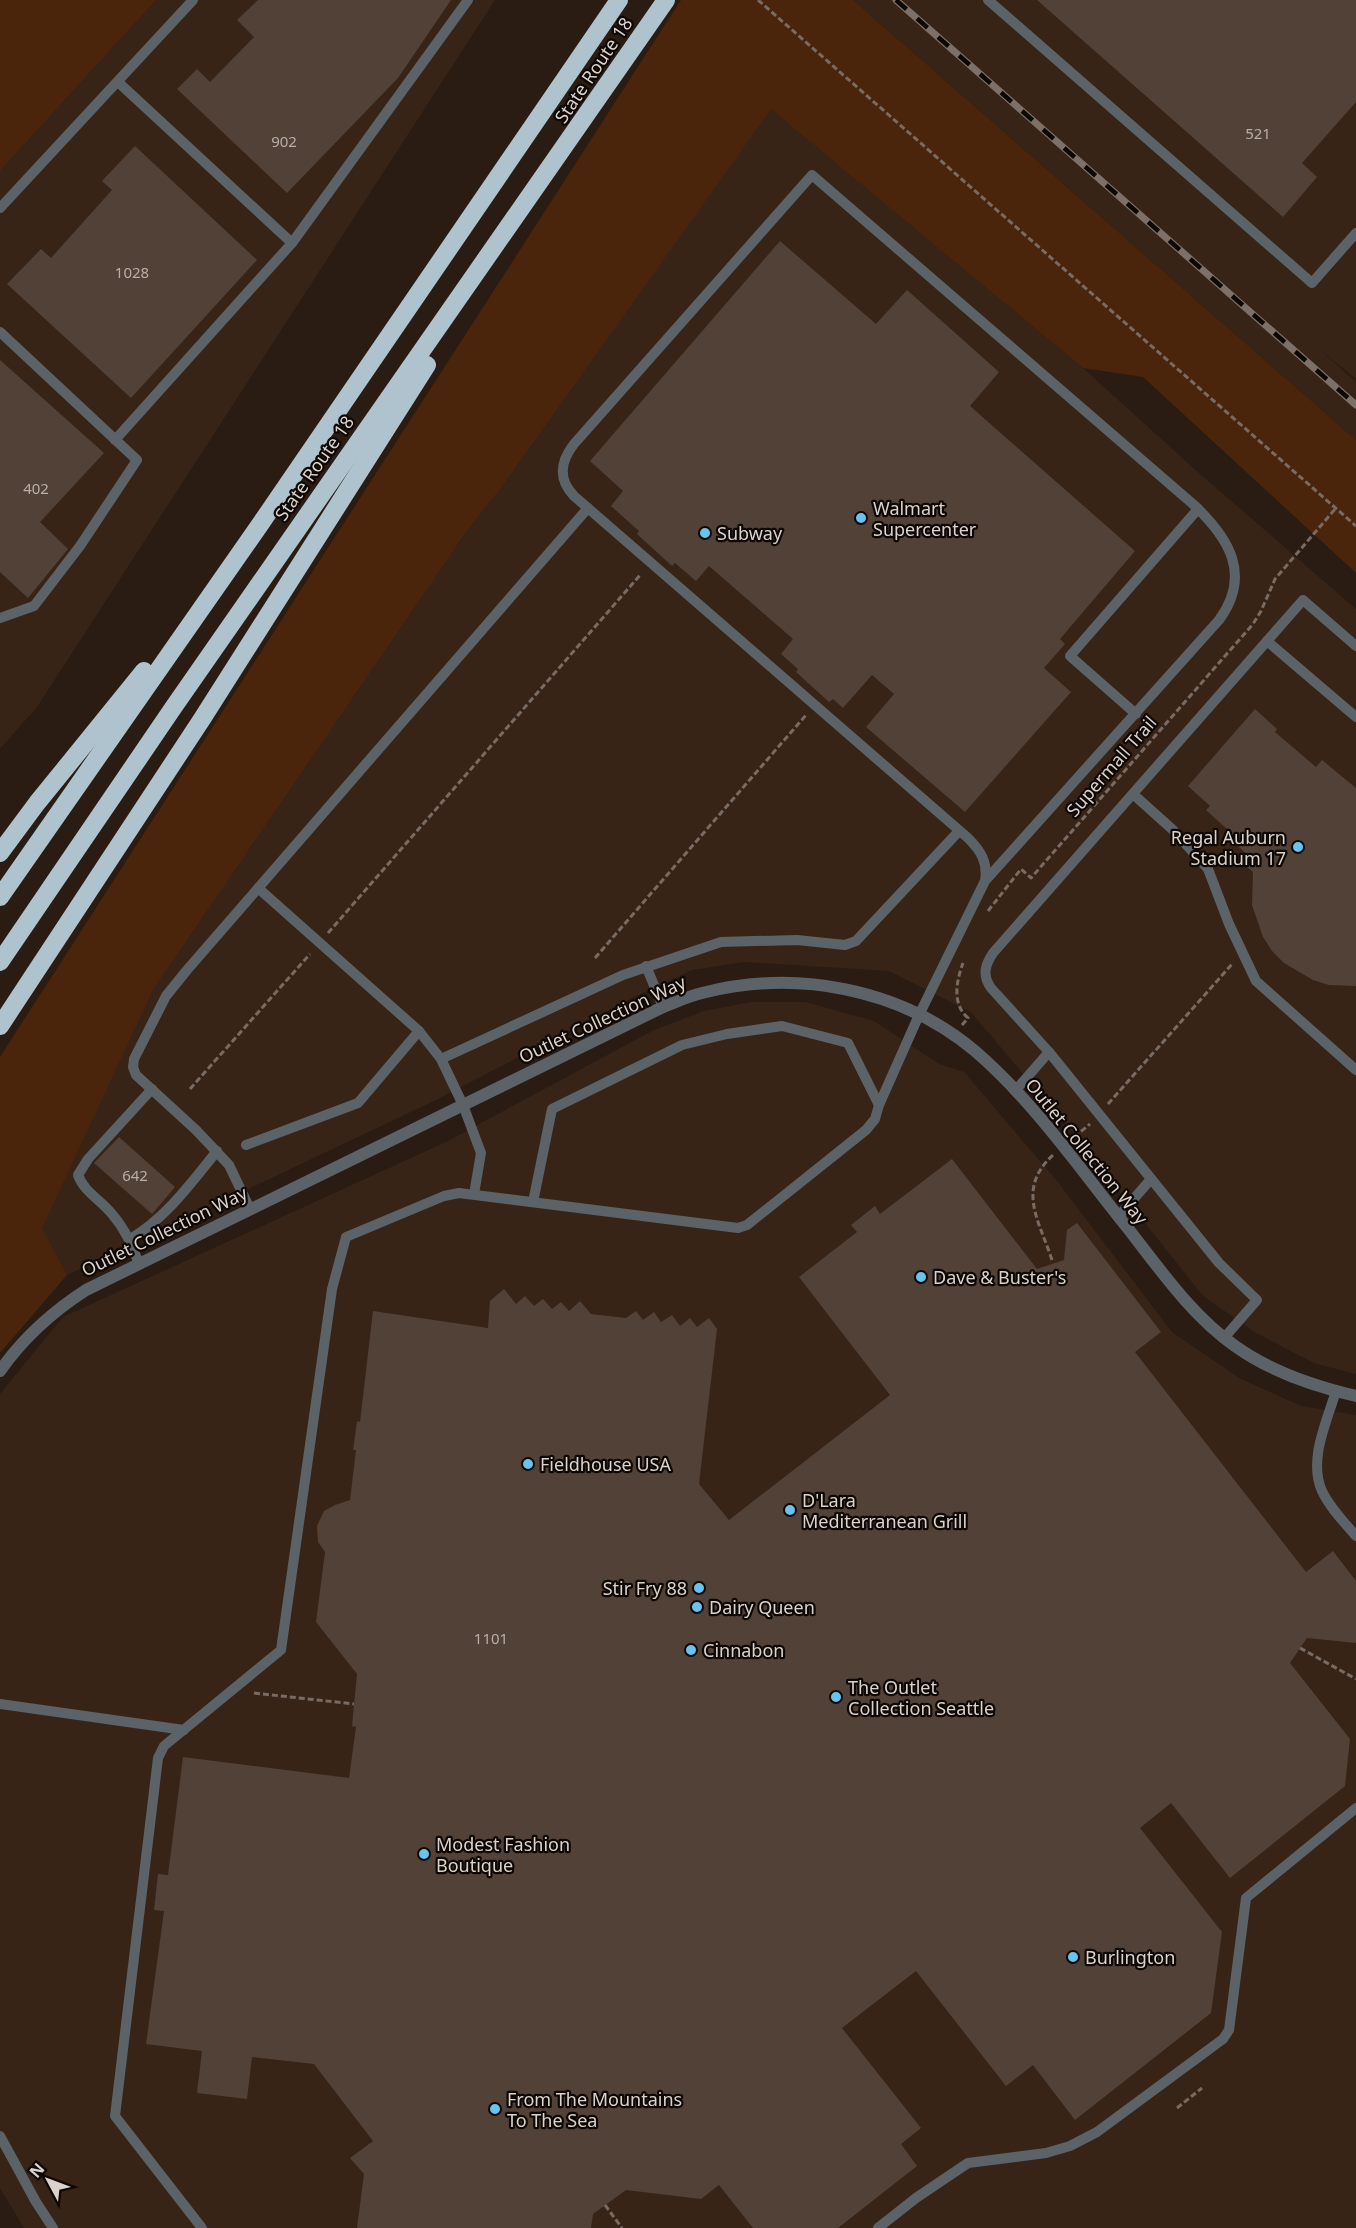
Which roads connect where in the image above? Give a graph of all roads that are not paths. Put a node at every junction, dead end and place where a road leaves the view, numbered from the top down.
1 (193, 0) edge
2 (468, 0) edge
3 (619, 0) edge
4 (988, 0) edge
5 (663, 5) edge
6 (118, 82) junction
7 (583, 121) junction
8 (0, 208) edge
9 (1356, 233) edge
10 (292, 243) junction
11 (0, 332) edge
12 (115, 440) junction
13 (588, 508) junction
14 (1198, 508) junction
15 (259, 526) junction
16 (0, 618) edge
17 (1268, 641) junction
18 (1356, 646) edge
19 (1136, 714) junction
20 (1356, 717) edge
21 (1133, 794) junction
22 (959, 831) junction
23 (0, 853) edge
24 (985, 880) junction
25 (258, 888) junction
26 (0, 897) edge
27 (0, 962) edge
28 (646, 966) junction
29 (663, 1007) junction
30 (919, 1015) junction
31 (0, 1026) edge
32 (419, 1031) junction
33 (1049, 1052) junction
34 (441, 1059) junction
35 (1356, 1070) edge
36 (152, 1089) junction
37 (1015, 1091) junction
38 (463, 1105) junction
39 (879, 1105) junction
40 (246, 1145) dead end
41 (217, 1151) junction
42 (1151, 1179) junction
43 (474, 1194) junction
44 (533, 1202) junction
45 (250, 1209) junction
46 (1118, 1217) junction
47 (130, 1239) junction
48 (139, 1264) junction
49 (1224, 1338) junction
50 (0, 1371) edge
51 (1336, 1391) junction
52 (1356, 1396) edge
53 (1355, 1532) edge
54 (0, 1704) edge
55 (184, 1730) junction
56 (1356, 1808) edge
57 (0, 2136) edge
58 (53, 2228) edge
59 (201, 2228) edge
60 (878, 2228) edge

1 - 6 lane
2 - 10 lane
3 - 15 highway, State Route 18
4 - 9 lane
5 - 7 highway, State Route 18
6 - 8 lane
6 - 10 lane
7 - 27 highway, State Route 18
7 - 31 highway
10 - 12 lane
11 - 12 lane
12 - 16 lane
13 - 14 lane
13 - 22 lane
13 - 25 lane
14 - 19 lane
14 - 19 lane
15 - 23 highway
15 - 26 highway, State Route 18
17 - 18 lane
17 - 20 lane
17 - 21 lane
19 - 24 lane
21 - 33 lane
21 - 35 lane
22 - 24 lane
22 - 28 lane
24 - 30 lane
25 - 32 lane
25 - 36 lane
28 - 29 lane
28 - 34 lane
29 - 30 street, Outlet Collection Way
29 - 38 street, Outlet Collection Way
30 - 37 street, Outlet Collection Way
30 - 39 lane
32 - 34 lane
32 - 40 lane
33 - 37 lane
33 - 42 lane
34 - 38 lane
36 - 41 lane
36 - 47 lane
37 - 46 street, Outlet Collection Way
38 - 43 lane
38 - 45 street, Outlet Collection Way
39 - 44 lane
39 - 44 lane
41 - 45 lane
41 - 47 lane
42 - 46 lane
42 - 49 lane
43 - 44 lane
43 - 55 lane
45 - 48 street, Outlet Collection Way
46 - 49 street, Outlet Collection Way
47 - 48 lane
48 - 50 street, Outlet Collection Way
49 - 51 street, Outlet Collection Way
51 - 52 street, Outlet Collection Way
51 - 53 lane
54 - 55 lane
55 - 59 lane
56 - 60 lane
57 - 58 lane

